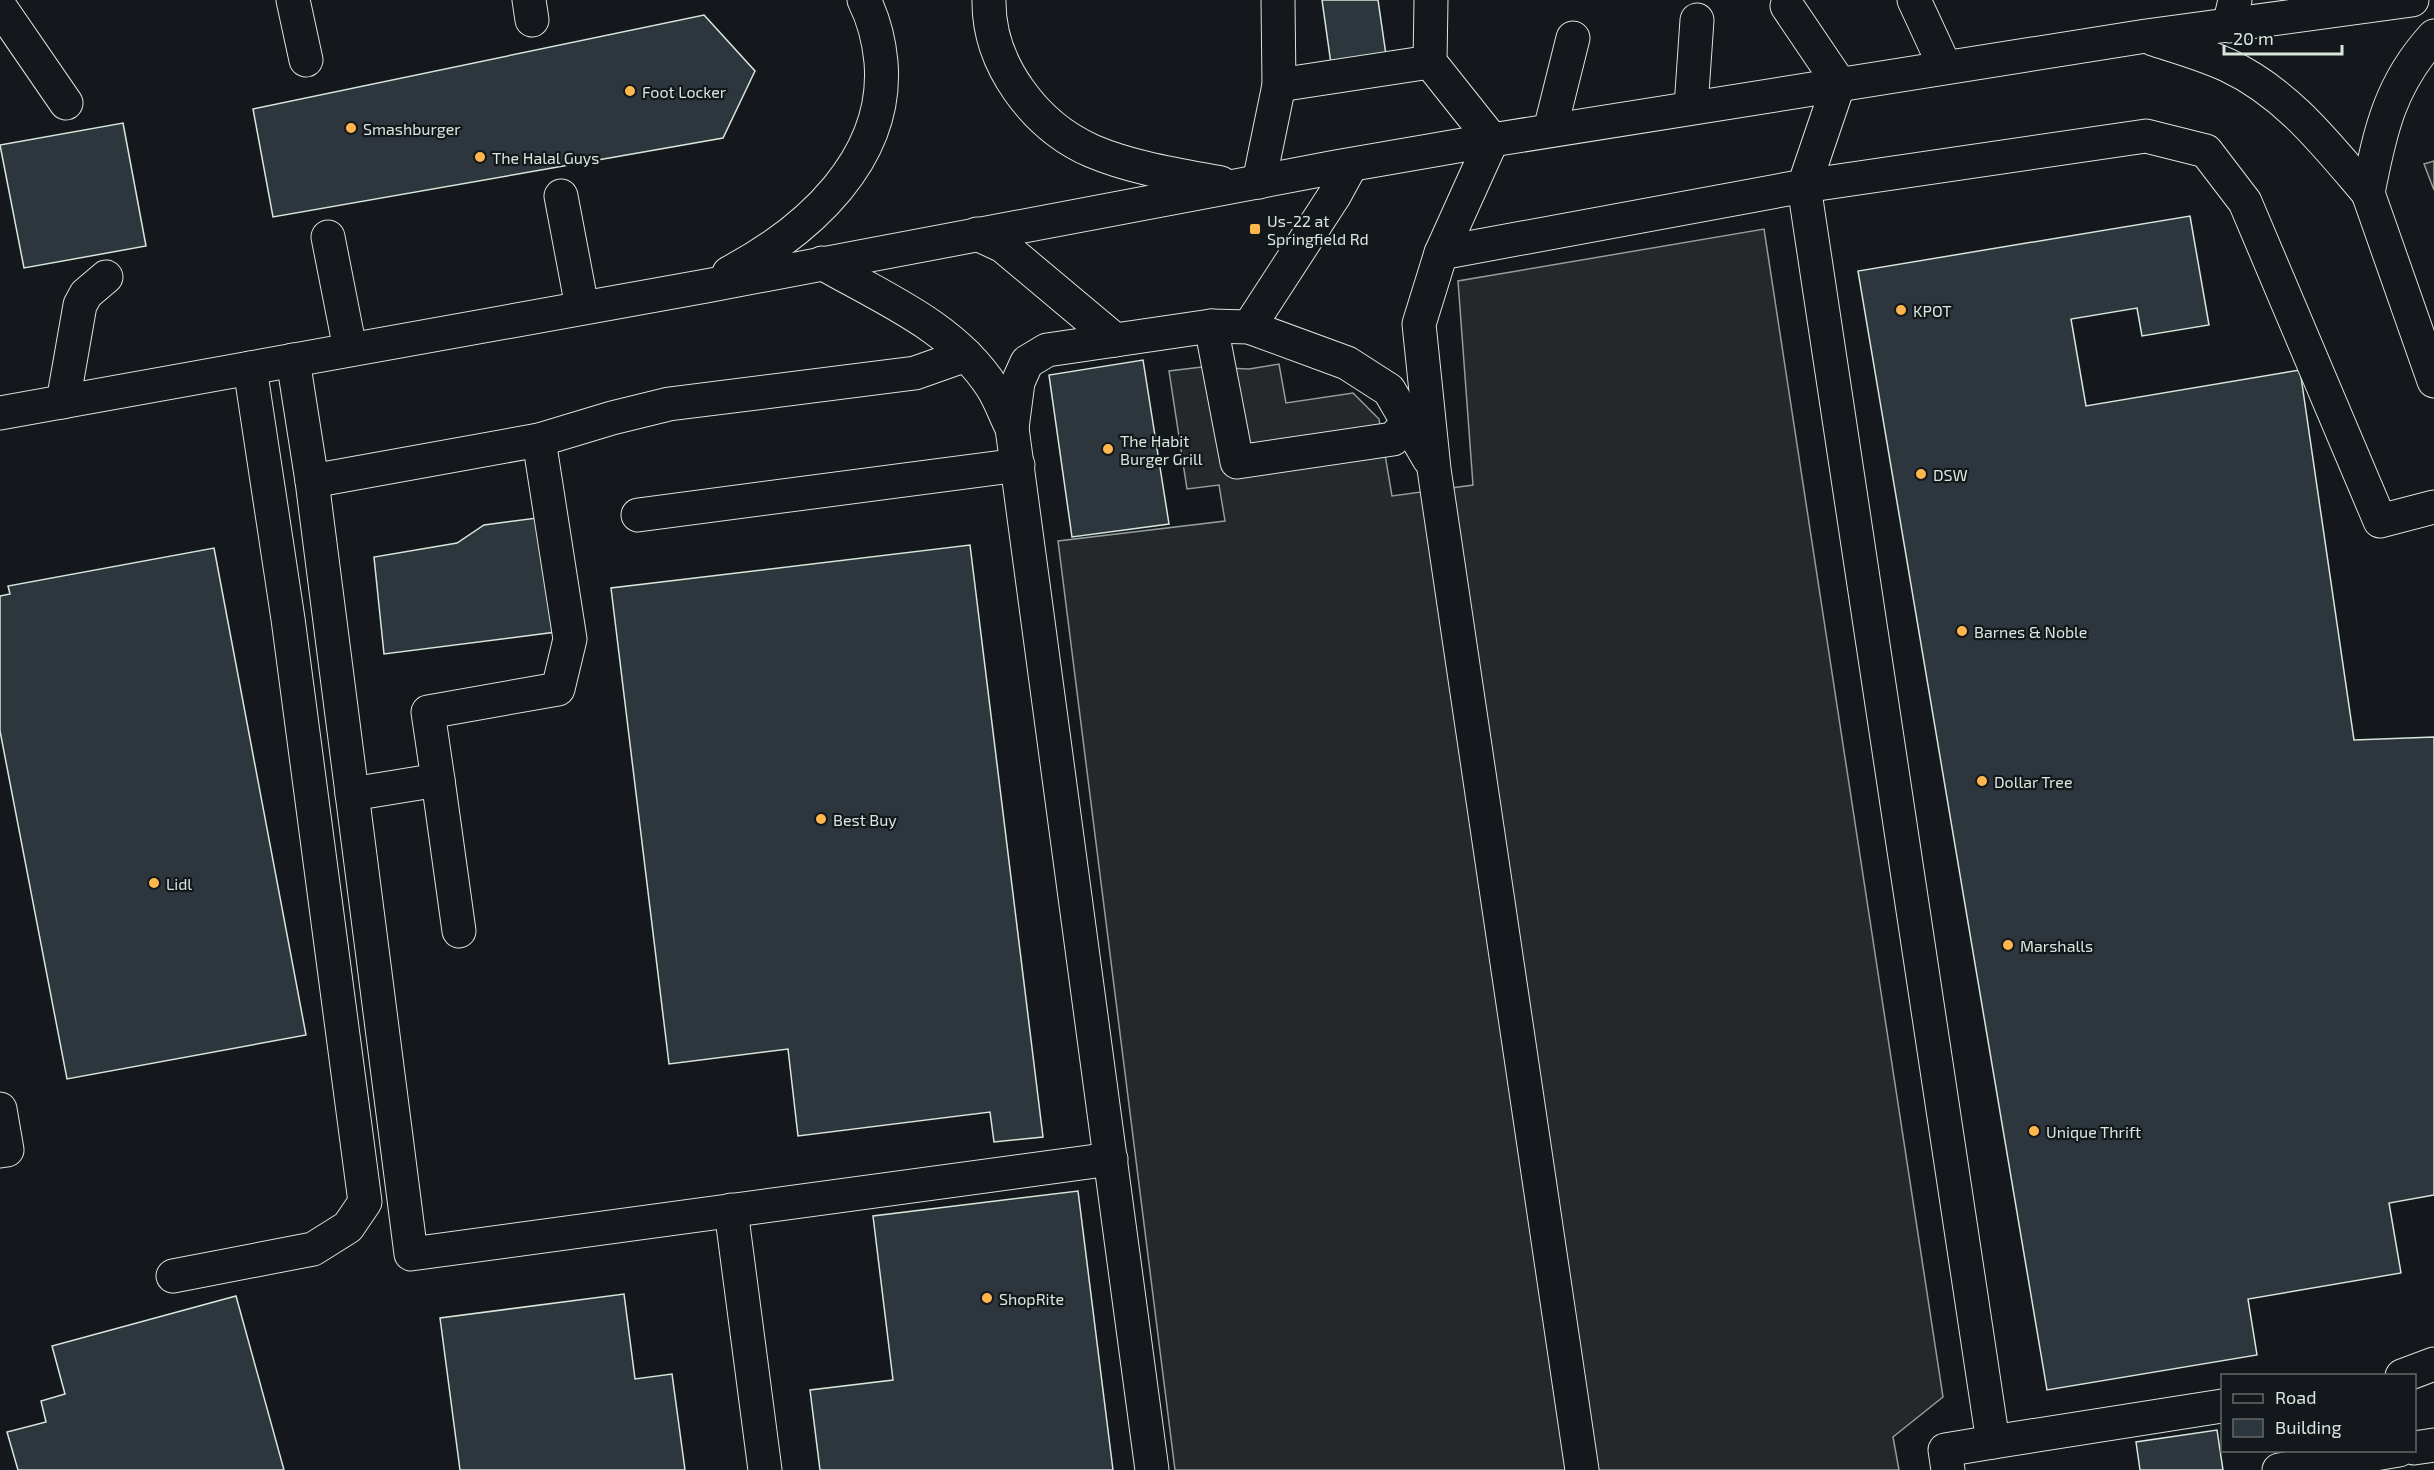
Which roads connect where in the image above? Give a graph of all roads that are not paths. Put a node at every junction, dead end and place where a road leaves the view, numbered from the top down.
1 (293, 0) edge
2 (864, 0) edge
3 (990, 0) edge
4 (1278, 0) edge
5 (1431, 0) edge
6 (1914, 0) edge
7 (2412, 0) edge
8 (2379, 2) edge
9 (1787, 6) dead end
10 (0, 7) edge
11 (2232, 13) edge
12 (1697, 20) dead end
13 (2146, 36) junction
14 (2434, 36) edge
15 (1573, 38) dead end
16 (306, 60) dead end
17 (1430, 62) junction
18 (1945, 67) junction
19 (1839, 83) junction
20 (1279, 85) junction
21 (66, 103) dead end
22 (1691, 107) junction
23 (1550, 130) junction
24 (1492, 140) junction
25 (1351, 165) junction
26 (1249, 184) junction
27 (1804, 186) junction
28 (2368, 193) junction
29 (561, 196) dead end
30 (977, 234) junction
31 (328, 237) dead end
32 (1441, 253) junction
33 (822, 263) junction
34 (106, 277) dead end
35 (706, 286) junction
36 (582, 308) junction
37 (1211, 326) junction
38 (1249, 327) junction
39 (2426, 329) edge
40 (1115, 340) junction
41 (350, 350) junction
42 (966, 355) junction
43 (293, 360) junction
44 (250, 368) junction
45 (2434, 381) edge
46 (63, 402) junction
47 (0, 413) edge
48 (1408, 423) junction
49 (1012, 428) junction
50 (539, 440) junction
51 (1018, 465) junction
52 (1434, 469) junction
53 (312, 481) junction
54 (2434, 507) edge
55 (638, 514) dead end
56 (438, 780) junction
57 (352, 794) junction
58 (459, 931) dead end
59 (0, 1109) edge
60 (0, 1151) edge
61 (1111, 1159) junction
62 (731, 1210) junction
63 (173, 1276) dead end
64 (2434, 1364) edge
65 (2407, 1374) edge
66 (2221, 1406) edge
67 (1993, 1442) junction
68 (2434, 1445) edge
69 (2416, 1448) edge
70 (2387, 1452) edge
71 (765, 1470) edge
72 (1152, 1470) edge
73 (1582, 1470) edge
74 (1948, 1470) edge
75 (2278, 1470) edge

1 - 16 main road
2 - 35 main road
3 - 26 main road
4 - 20 main road
5 - 17 main road
6 - 18 main road
7 - 8 main road
8 - 11 main road
9 - 19 main road
10 - 21 main road
11 - 13 main road
12 - 22 main road
13 - 18 main road
13 - 28 main road
14 - 28 main road
15 - 23 main road
17 - 20 main road
17 - 24 main road
18 - 19 main road
19 - 22 main road
19 - 27 main road
20 - 26 main road
22 - 23 main road
23 - 24 main road
24 - 25 main road
24 - 32 main road
25 - 26 main road
25 - 38 main road
26 - 30 main road
27 - 32 main road
27 - 54 main road
27 - 67 main road
28 - 39 main road
29 - 36 main road
30 - 33 main road
30 - 40 main road
31 - 41 main road
32 - 52 main road
33 - 35 main road
33 - 42 main road
34 - 46 main road
35 - 36 main road
36 - 41 main road
37 - 38 main road
37 - 40 main road
37 - 48 main road
38 - 48 main road
39 - 45 main road
40 - 49 main road
41 - 43 main road
42 - 49 main road
42 - 50 main road
43 - 44 main road
43 - 53 main road
44 - 46 main road
44 - 63 main road
46 - 47 main road
48 - 52 main road
49 - 51 main road
50 - 53 main road
50 - 56 main road
51 - 55 main road
51 - 61 main road
52 - 73 main road
53 - 57 main road
56 - 57 main road
56 - 58 main road
57 - 62 main road
59 - 60 main road
61 - 62 main road
61 - 72 main road
62 - 71 main road
64 - 65 main road
66 - 67 main road
67 - 74 main road
68 - 69 main road
70 - 75 main road

